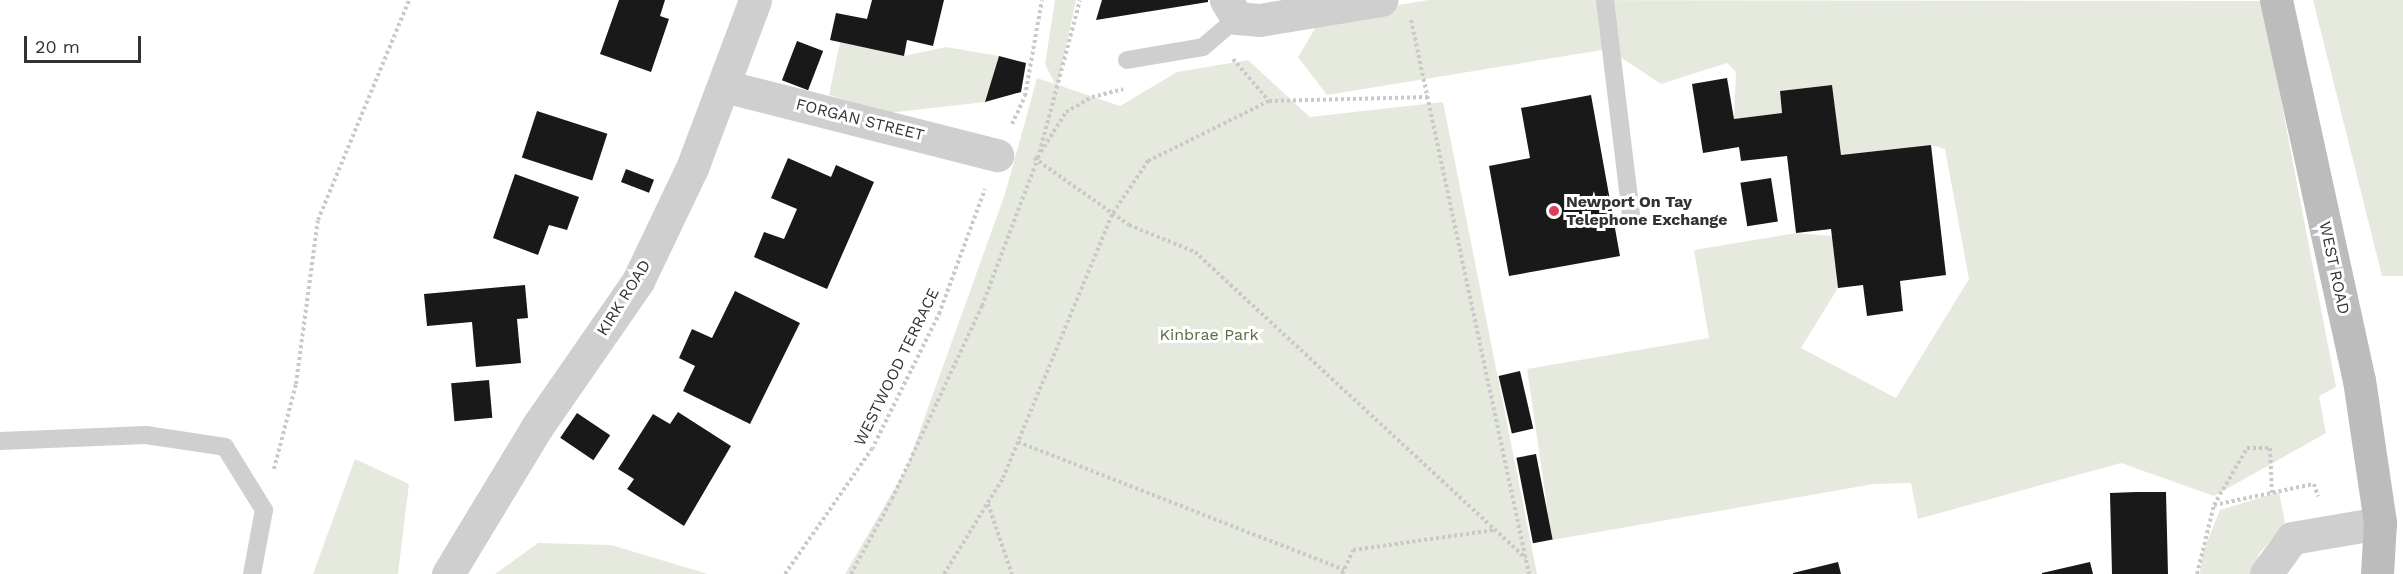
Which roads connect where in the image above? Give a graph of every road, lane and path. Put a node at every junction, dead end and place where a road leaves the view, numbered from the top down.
1 (409, 0) edge
2 (755, 0) edge
3 (1042, 0) edge
4 (1080, 0) edge
5 (1605, 0) edge
6 (2276, 0) edge
7 (1395, 5) edge
8 (1232, 9) edge
9 (1233, 58) dead end
10 (1127, 60) dead end
11 (724, 86) junction
12 (1428, 97) junction
13 (1269, 101) junction
14 (997, 155) junction
15 (1038, 158) junction
16 (1113, 213) junction
17 (1631, 215) dead end
18 (0, 441) edge
19 (1018, 442) junction
20 (2272, 493) junction
21 (987, 503) junction
22 (2321, 503) dead end
23 (2214, 505) junction
24 (264, 510) junction
25 (1495, 530) junction
26 (2380, 530) junction
27 (1526, 559) junction
28 (1343, 572) edge
29 (785, 573) edge
30 (252, 574) edge
31 (448, 574) edge
32 (851, 574) edge
33 (944, 574) edge
34 (1012, 574) edge
35 (1529, 574) edge
36 (2197, 574) edge
37 (2266, 574) edge
38 (2377, 574) edge
39 (2402, 574) edge

1 - 24 path
2 - 11 street, KIRK ROAD
3 - 14 path, WESTWOOD TERRACE
4 - 15 path
5 - 17 lane
6 - 26 main road, WEST ROAD
7 - 8 street
7 - 12 path
8 - 10 lane
9 - 13 path
11 - 14 street, FORGAN STREET
11 - 31 street, KIRK ROAD
12 - 13 path
12 - 27 path
13 - 16 path
14 - 29 path, WESTWOOD TERRACE
15 - 16 path
15 - 32 path
16 - 19 path
16 - 25 path
18 - 24 lane
19 - 21 path
19 - 28 path
20 - 22 path
20 - 23 path
20 - 23 path
21 - 33 path
21 - 34 path
23 - 36 path
24 - 30 lane
25 - 27 path
25 - 28 path
26 - 37 street
26 - 38 main road
26 - 39 main road
27 - 35 path

